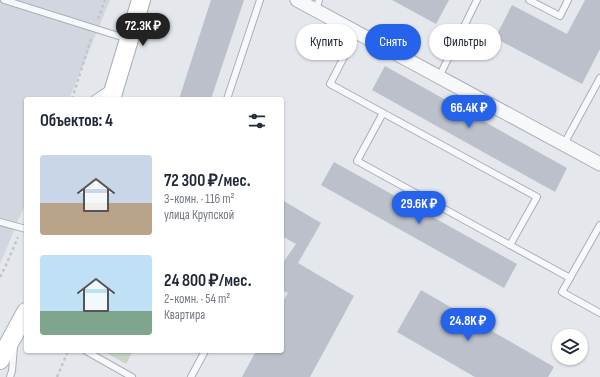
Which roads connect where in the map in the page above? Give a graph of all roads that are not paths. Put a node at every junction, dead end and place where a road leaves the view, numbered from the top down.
1 (4, 0) edge
2 (141, 0) edge
3 (260, 0) edge
4 (297, 0) edge
5 (477, 0) edge
6 (529, 0) edge
7 (568, 0) edge
8 (318, 5) edge
9 (345, 24) edge
10 (357, 32) edge
11 (130, 39) junction
12 (342, 60) edge
13 (439, 77) junction
14 (600, 78) edge
15 (113, 92) edge
16 (99, 97) edge
17 (228, 97) edge
18 (383, 113) junction
19 (564, 144) junction
20 (600, 164) edge
21 (0, 222) edge
22 (600, 225) edge
23 (24, 228) edge
24 (510, 245) junction
25 (570, 278) junction
26 (600, 313) edge
27 (24, 317) edge
28 (15, 332) junction
29 (90, 353) edge
30 (204, 353) edge
31 (0, 360) edge
32 (10, 377) edge
33 (132, 377) edge
34 (191, 377) edge

1 - 11 lane
2 - 11 street
3 - 17 lane
4 - 8 street
5 - 13 lane
6 - 7 lane
8 - 9 street
10 - 13 street
11 - 15 street
12 - 18 lane
13 - 19 street
14 - 19 lane
15 - 16 lane
18 - 24 lane
18 - 24 lane
19 - 20 street
21 - 23 lane
22 - 25 lane
24 - 25 lane
25 - 26 lane
27 - 28 street
28 - 31 street
28 - 32 lane
29 - 33 lane
30 - 34 lane

